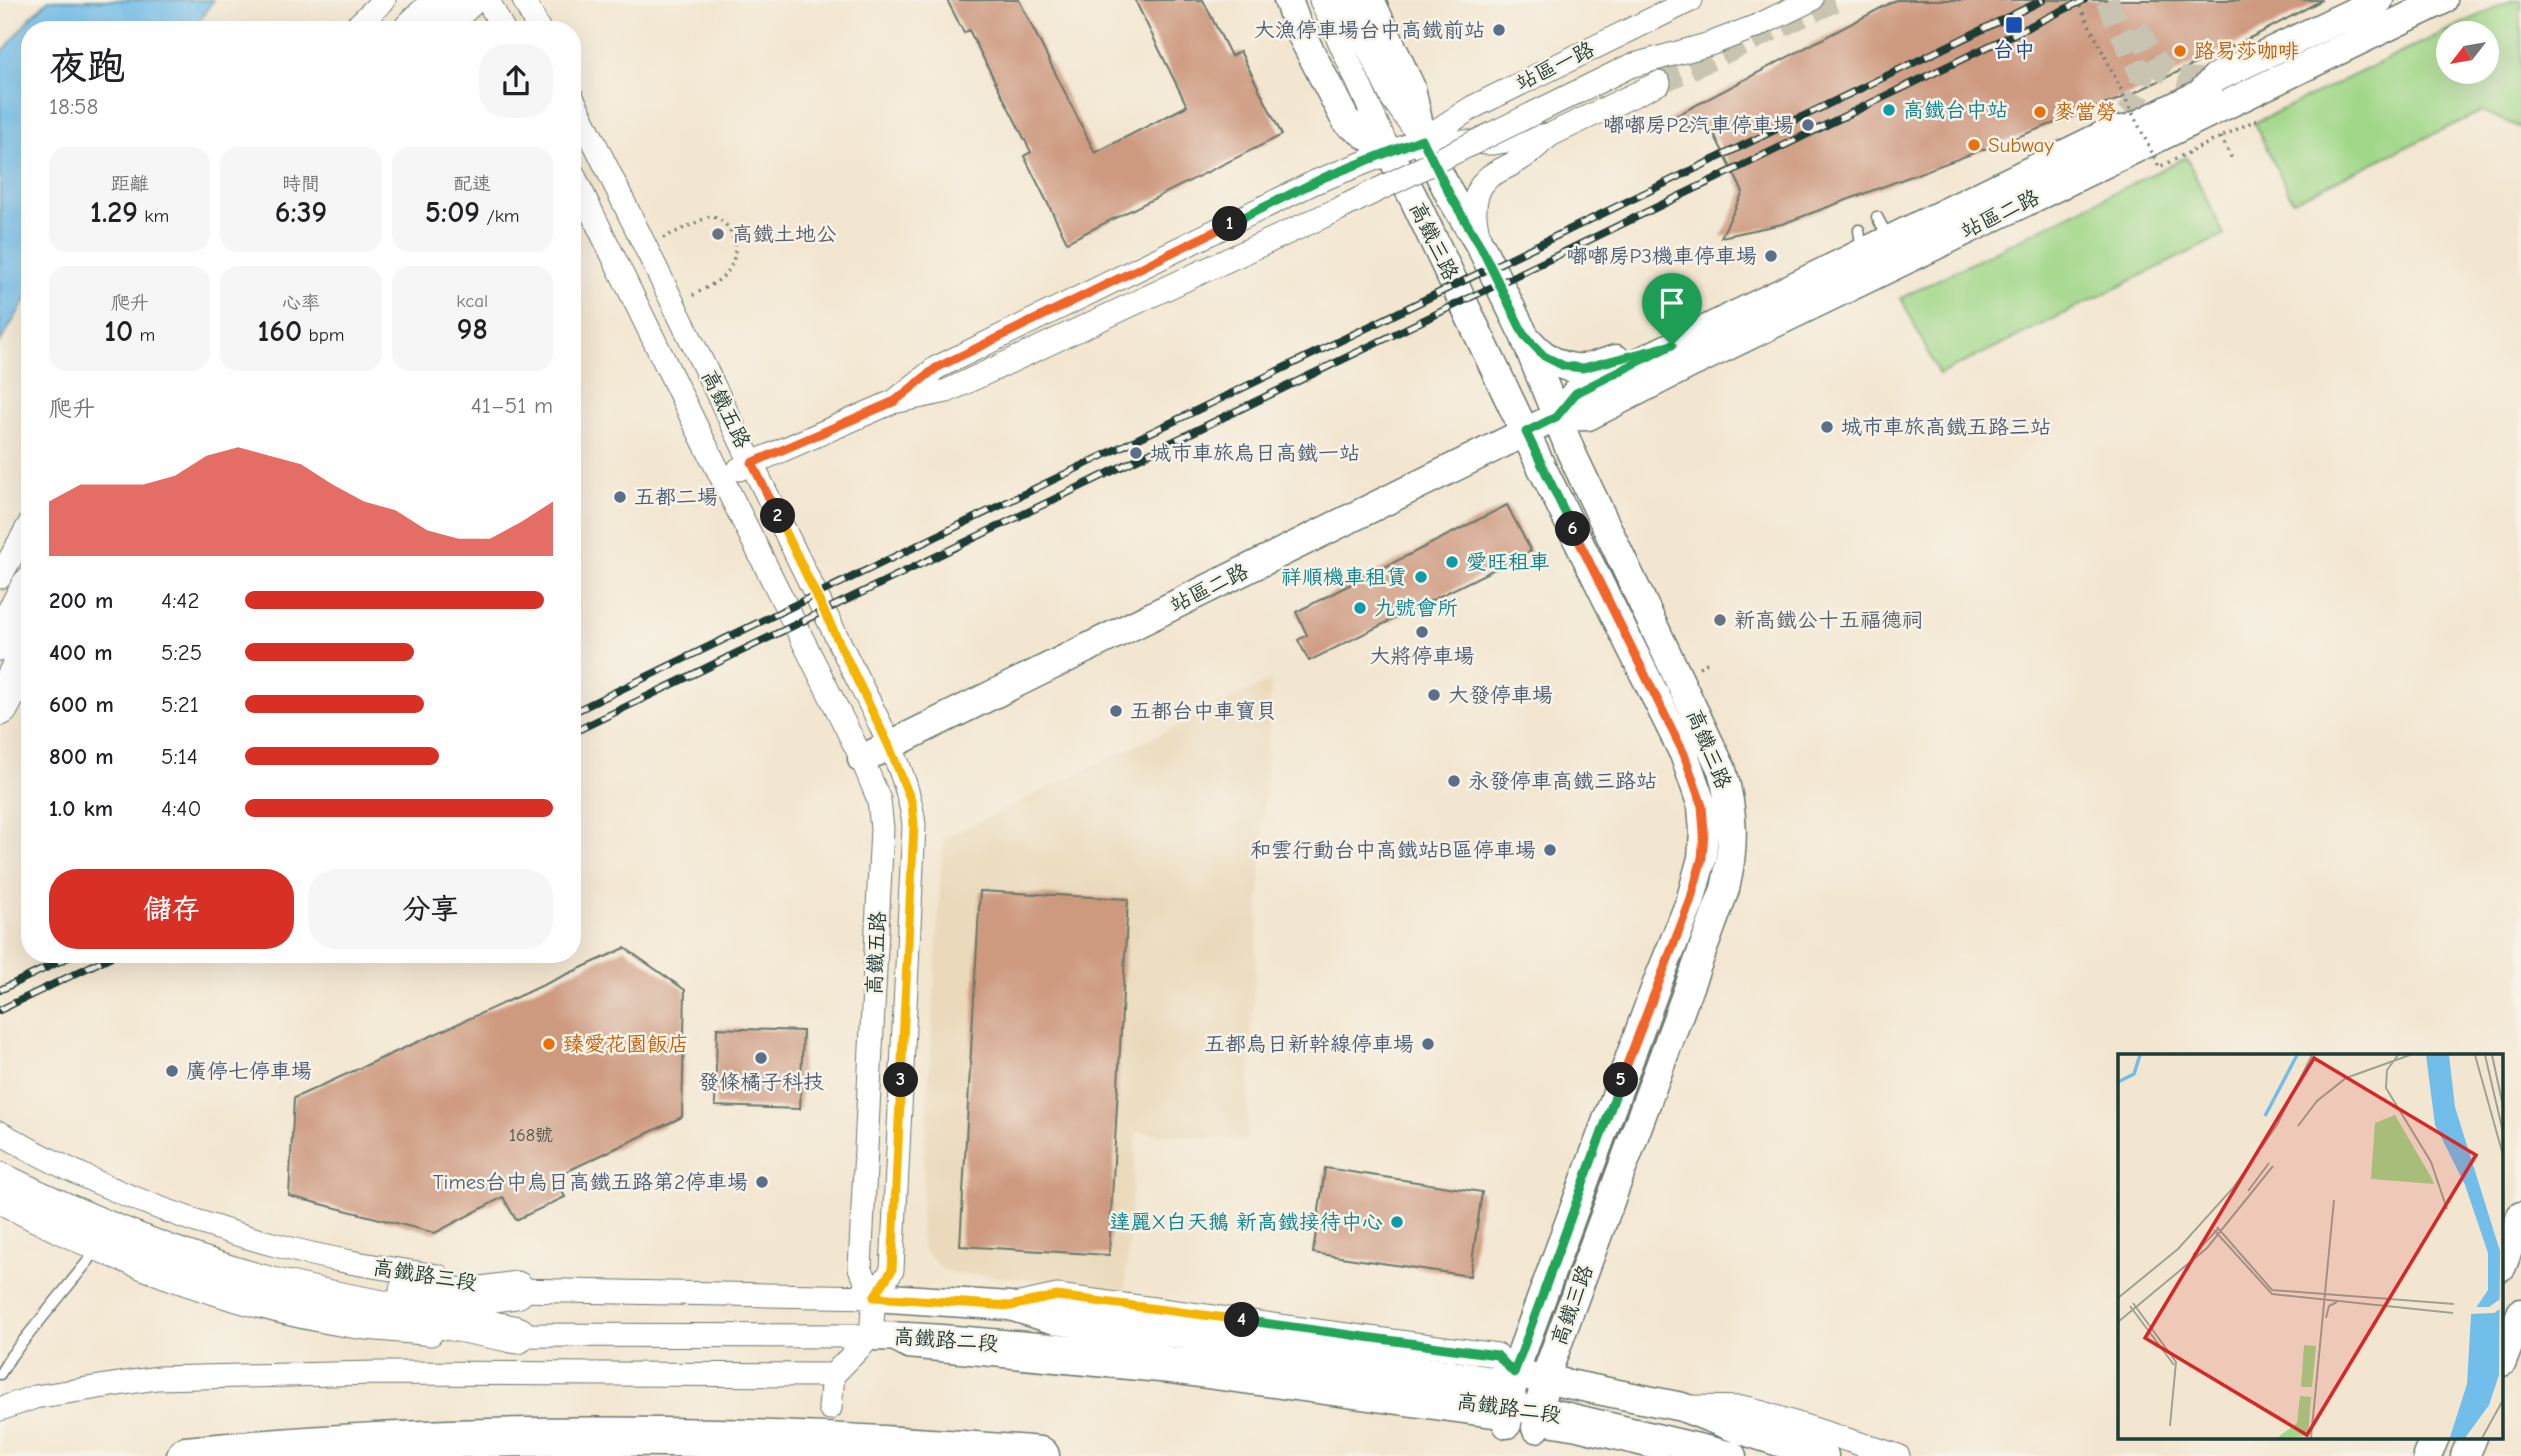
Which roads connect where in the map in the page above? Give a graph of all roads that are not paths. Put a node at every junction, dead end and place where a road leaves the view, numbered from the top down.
1 (384, 0) edge
2 (443, 0) edge
3 (477, 0) edge
4 (488, 0) edge
5 (524, 0) edge
6 (1288, 0) edge
7 (1321, 0) edge
8 (1345, 0) edge
9 (1370, 0) edge
10 (1691, 0) edge
11 (1811, 0) edge
12 (2379, 0) edge
13 (2443, 0) edge
14 (362, 21) edge
15 (421, 21) edge
16 (454, 21) edge
17 (498, 21) edge
18 (534, 21) edge
19 (1576, 55) junction
20 (1659, 83) tunnel mouth
21 (1604, 110) junction
22 (581, 115) edge
23 (1550, 135) junction
24 (1422, 139) junction
25 (1389, 151) junction
26 (581, 190) edge
27 (1877, 217) dead end
28 (1906, 230) junction
29 (1481, 247) junction
30 (1524, 335) junction
31 (1672, 345) junction
32 (895, 401) junction
33 (1556, 417) junction
34 (1526, 432) junction
35 (752, 463) junction
36 (722, 477) junction
37 (21, 539) edge
38 (0, 577) edge
39 (21, 603) edge
40 (0, 642) edge
41 (21, 666) edge
42 (21, 688) edge
43 (0, 707) edge
44 (0, 727) edge
45 (889, 746) junction
46 (862, 759) junction
47 (0, 1133) edge
48 (0, 1156) edge
49 (0, 1181) edge
50 (0, 1202) edge
51 (2521, 1216) edge
52 (174, 1245) junction
53 (89, 1260) dead end
54 (2504, 1261) edge
55 (516, 1290) junction
56 (874, 1297) junction
57 (2521, 1313) edge
58 (517, 1335) junction
59 (871, 1336) junction
60 (2504, 1357) edge
61 (1514, 1373) junction
62 (0, 1374) edge
63 (833, 1375) junction
64 (1545, 1378) junction
65 (1682, 1407) junction
66 (830, 1408) dead end
67 (0, 1409) edge
68 (1522, 1420) junction
69 (2435, 1438) edge
70 (2473, 1438) edge
71 (186, 1456) edge
72 (1040, 1456) edge
73 (1663, 1456) edge
74 (1732, 1456) edge
75 (1824, 1456) edge
76 (1898, 1456) edge
77 (2427, 1456) edge
78 (2465, 1456) edge

1 - 14 street
2 - 15 highway
3 - 16 street
4 - 17 street
5 - 18 street
6 - 25 street, 高鐵三路
7 - 25 street, 高鐵三路
8 - 24 street, 高鐵三路
9 - 24 street, 高鐵三路
10 - 19 street, 站區一路
11 - 32 street, bridge
12 - 28 street, 站區二路
13 - 33 street, 站區二路
19 - 21 street
19 - 24 street, 站區一路
20 - 21 street, 站區一路
21 - 23 street, 站區一路
22 - 35 street, 高鐵五路
23 - 24 street, 站區一路
23 - 29 street
24 - 25 street, 站區一路
24 - 29 street, 高鐵三路
25 - 32 street, 站區一路
25 - 34 street, 高鐵三路
26 - 36 street, 高鐵五路
27 - 28 lane
28 - 31 street, 站區二路
29 - 30 street, 高鐵三路
30 - 31 street
30 - 33 street, 高鐵三路
31 - 33 street, 站區二路
32 - 35 street, 站區一路
33 - 34 street, 站區二路
33 - 64 street, 高鐵三路
34 - 45 street, 站區二路
34 - 61 street, 高鐵三路
35 - 36 street, 站區一路
35 - 45 street, 高鐵五路
36 - 46 street, 高鐵五路
37 - 38 street
39 - 40 highway
41 - 43 highway
42 - 44 street
45 - 46 street, 站區二路
45 - 56 street, 高鐵五路
46 - 56 street, 高鐵五路
47 - 55 street, 高鐵路三段
48 - 52 highway
49 - 52 highway
50 - 58 street
51 - 54 street
52 - 55 highway
52 - 58 highway
53 - 62 lane
55 - 56 street, 高鐵路三段
56 - 59 street, 高鐵五路
56 - 61 street, 高鐵路二段
57 - 60 street
58 - 59 street
59 - 63 street
59 - 68 street, 高鐵路二段
61 - 64 street, 高鐵路二段
61 - 68 street, 高鐵三路
63 - 66 street
63 - 67 street
64 - 65 street, 高鐵路二段
64 - 68 street, 高鐵三路
65 - 75 street, 高鐵路二段
65 - 76 street, 高鐵路二段
68 - 73 lane, 高鐵路二段
68 - 74 street, 高鐵路二段
69 - 77 street
70 - 78 street
71 - 72 highway

